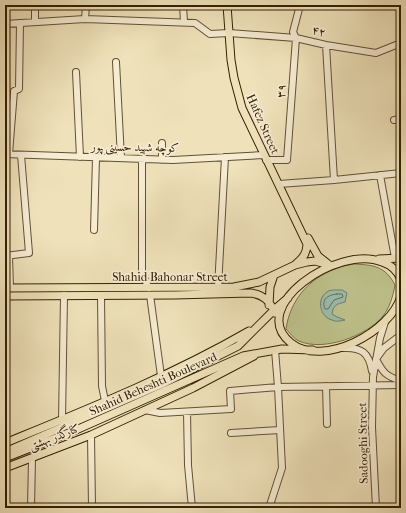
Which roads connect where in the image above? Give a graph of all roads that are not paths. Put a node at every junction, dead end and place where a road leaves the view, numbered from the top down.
1 (35, 5) edge
2 (86, 5) edge
3 (183, 5) edge
4 (227, 5) edge
5 (300, 5) edge
6 (85, 19) junction
7 (35, 22) junction
8 (184, 22) junction
9 (20, 23) junction
10 (5, 24) edge
11 (229, 33) junction
12 (296, 38) junction
13 (401, 43) edge
14 (326, 45) junction
15 (116, 62) dead end
16 (76, 72) dead end
17 (401, 119) edge
18 (394, 120) dead end
19 (162, 143) dead end
20 (7, 154) edge
21 (21, 155) junction
22 (80, 157) junction
23 (225, 157) junction
24 (265, 157) junction
25 (96, 158) junction
26 (121, 158) junction
27 (142, 159) junction
28 (162, 160) junction
29 (401, 173) edge
30 (380, 175) junction
31 (334, 180) junction
32 (278, 184) junction
33 (298, 222) junction
34 (94, 230) dead end
35 (7, 256) edge
36 (368, 258) junction
37 (398, 258) edge
38 (295, 265) junction
39 (330, 266) junction
40 (274, 275) junction
41 (401, 280) edge
42 (8, 288) edge
43 (218, 288) junction
44 (150, 292) junction
45 (64, 295) junction
46 (101, 295) junction
47 (5, 296) edge
48 (401, 296) edge
49 (288, 298) junction
50 (400, 305) edge
51 (272, 307) junction
52 (393, 313) junction
53 (385, 322) junction
54 (279, 324) junction
55 (256, 327) junction
56 (401, 335) edge
57 (339, 348) junction
58 (275, 350) junction
59 (313, 350) junction
60 (262, 352) junction
61 (376, 359) junction
62 (161, 376) junction
63 (373, 377) junction
64 (401, 381) edge
65 (372, 385) junction
66 (401, 385) edge
67 (326, 386) junction
68 (278, 387) junction
69 (105, 401) junction
70 (145, 410) junction
71 (187, 412) junction
72 (62, 420) junction
73 (327, 424) dead end
74 (280, 430) junction
75 (231, 433) dead end
76 (91, 435) junction
77 (5, 443) edge
78 (5, 452) edge
79 (5, 458) edge
80 (32, 458) junction
81 (5, 468) edge
82 (31, 508) edge
83 (92, 508) edge
84 (192, 508) edge
85 (269, 508) edge
86 (376, 508) edge

1 - 7 street
2 - 6 street
3 - 8 street
4 - 11 main road, Hafez Street
5 - 12 street, ۳۹
6 - 7 street, ۴۲
6 - 8 street, ۴۲
7 - 9 street, ۴۲
8 - 11 street, ۴۲
9 - 10 street, ۴۲
9 - 20 street
11 - 12 street, ۴۲
11 - 24 main road, Hafez Street
12 - 14 street, ۴۲
12 - 24 street, ۳۹
13 - 14 street, ۴۲
14 - 31 street
15 - 26 street
16 - 22 street
17 - 18 street
19 - 28 street
20 - 21 street, کوچه شهید حسینی ‍پور
21 - 22 street, کوچه شهید حسینی ‍پور
21 - 35 street
22 - 25 street, کوچه شهید حسینی ‍پور
23 - 24 street, کوچه شهید حسینی ‍پور
23 - 28 street, کوچه شهید حسینی ‍پور
23 - 43 street
24 - 32 main road, Hafez Street
25 - 26 street, کوچه شهید حسینی ‍پور
25 - 34 street
26 - 27 street, کوچه شهید حسینی ‍پور
27 - 28 street, کوچه شهید حسینی ‍پور
27 - 44 street
29 - 30 street
30 - 31 street
30 - 37 street
31 - 32 street
32 - 33 main road, Hafez Street
33 - 38 main road, Hafez Street
33 - 39 main road, Hafez Street
35 - 42 street
36 - 37 main road
36 - 39 main road
36 - 41 main road
38 - 39 main road, Shahid Bahonar Street
38 - 40 main road, Shahid Bahonar Street
39 - 49 main road
40 - 43 main road, Shahid Bahonar Street
40 - 51 main road
42 - 44 main road, Shahid Bahonar Street
43 - 44 main road, Shahid Bahonar Street
44 - 46 main road, Shahid Bahonar Street
44 - 51 main road, Shahid Bahonar Street
44 - 62 street
45 - 46 main road, Shahid Bahonar Street
45 - 47 main road, Shahid Bahonar Street
45 - 72 street
46 - 69 street
48 - 52 main road
49 - 51 main road
49 - 54 main road
50 - 52 main road
51 - 54 main road
51 - 55 main road, Shahid Beheshti Boulevard
52 - 53 main road, Shahid Beheshti Boulevard
53 - 57 main road, Shahid Beheshti Boulevard
53 - 61 street, Sadooghi Street
54 - 59 main road
55 - 62 main road, کنارگذر بهشتی
55 - 78 main road, Shahid Beheshti Boulevard
56 - 61 street
57 - 59 main road, Shahid Beheshti Boulevard
57 - 63 street
58 - 59 main road, Shahid Beheshti Boulevard
58 - 60 main road, Shahid Beheshti Boulevard
58 - 68 street
60 - 70 main road, کنارگذر بهشتی
60 - 79 main road, Shahid Beheshti Boulevard
61 - 63 street, Sadooghi Street
61 - 64 street
62 - 69 main road, کنارگذر بهشتی
63 - 65 street, Sadooghi Street
65 - 66 street
65 - 67 street
65 - 86 street, Sadooghi Street
67 - 68 street
67 - 73 street
68 - 71 street
68 - 74 street
69 - 72 main road, کنارگذر بهشتی
70 - 71 street
70 - 76 main road, کنارگذر بهشتی
71 - 84 street
72 - 77 main road, کنارگذر بهشتی
74 - 75 street
74 - 85 street
76 - 80 main road, کنارگذر بهشتی
76 - 83 street
80 - 81 main road, کنارگذر بهشتی
80 - 82 street

